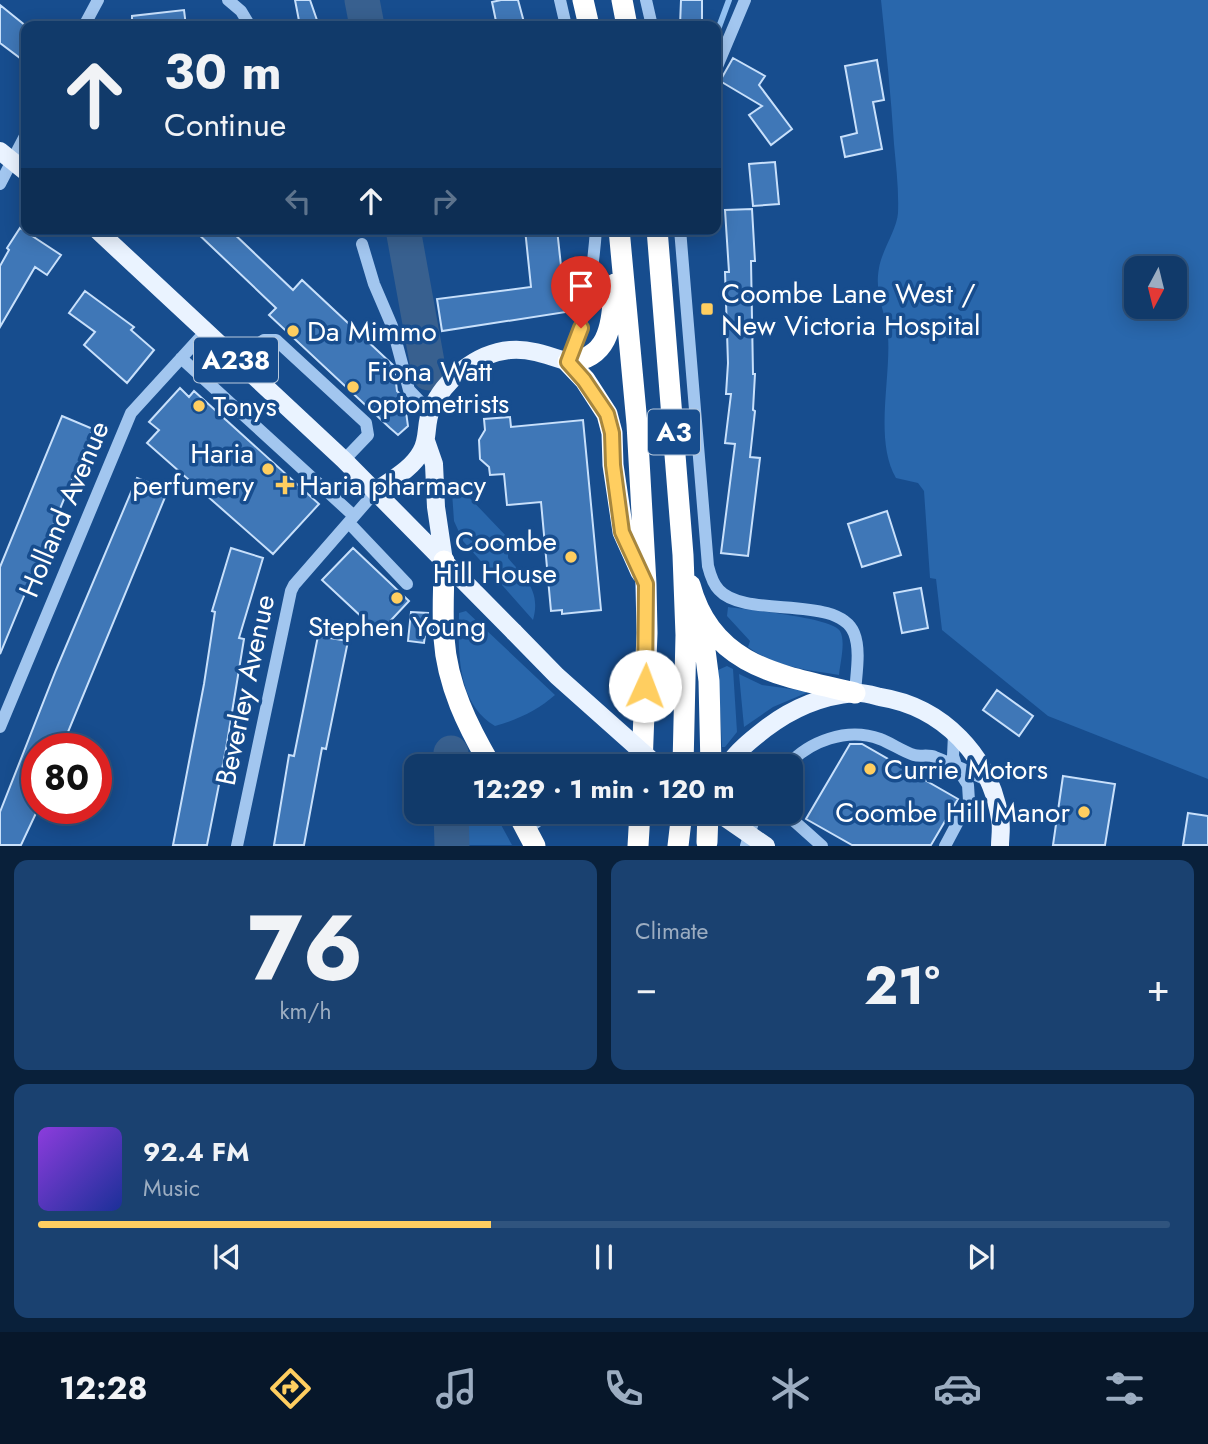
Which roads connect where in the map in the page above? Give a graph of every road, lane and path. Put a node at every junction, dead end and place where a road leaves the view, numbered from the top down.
1 (98, 0) edge
2 (229, 0) edge
3 (560, 0) edge
4 (583, 0) edge
5 (622, 0) edge
6 (646, 0) edge
7 (745, 0) edge
8 (87, 21) edge
9 (247, 21) edge
10 (565, 21) edge
11 (588, 21) edge
12 (626, 21) edge
13 (651, 21) edge
14 (721, 57) edge
15 (21, 144) edge
16 (13, 161) edge
17 (0, 184) edge
18 (102, 235) edge
19 (596, 235) edge
20 (618, 235) edge
21 (619, 235) edge
22 (657, 235) edge
23 (680, 235) edge
24 (362, 244) dead end
25 (206, 331) junction
26 (181, 358) junction
27 (236, 359) junction
28 (568, 362) junction
29 (430, 412) junction
30 (426, 441) junction
31 (344, 460) junction
32 (376, 491) junction
33 (351, 519) junction
34 (682, 555) junction
35 (444, 561) junction
36 (407, 584) dead end
37 (646, 584) junction
38 (701, 616) junction
39 (855, 693) junction
40 (0, 727) edge
41 (954, 734) junction
42 (484, 754) edge
43 (642, 754) edge
44 (644, 754) edge
45 (683, 754) edge
46 (710, 754) edge
47 (736, 754) edge
48 (800, 754) edge
49 (957, 768) junction
50 (989, 781) junction
51 (639, 824) edge
52 (681, 824) edge
53 (711, 824) edge
54 (732, 824) edge
55 (752, 824) edge
56 (798, 824) edge
57 (707, 844) edge
58 (237, 845) edge
59 (638, 845) edge
60 (678, 845) edge
61 (746, 845) edge
62 (766, 845) edge
63 (822, 845) edge
64 (945, 845) edge
65 (1000, 845) edge

1 - 8 street
2 - 9 street
3 - 10 street
4 - 11 highway
5 - 12 highway
6 - 13 street
7 - 14 street
15 - 16 street
16 - 17 street
18 - 25 main road, A238
19 - 28 street
20 - 28 highway
21 - 37 highway, A3
22 - 34 highway, A3
23 - 39 street
24 - 29 street
25 - 26 street, Holland Avenue
25 - 27 main road, A238
26 - 33 street
26 - 40 street, Holland Avenue
27 - 31 main road, A238
27 - 31 street
28 - 29 main road
28 - 37 highway
29 - 30 main road
30 - 32 main road
30 - 35 main road
31 - 32 main road, A238
32 - 33 street, Beverley Avenue
32 - 35 main road, A238
33 - 36 street
33 - 58 street, Beverley Avenue
34 - 38 highway
34 - 45 highway, A3
35 - 42 highway
35 - 44 main road, A238, bridge
37 - 43 highway, A3
38 - 39 highway
38 - 46 highway
39 - 41 main road
39 - 47 main road
41 - 49 street
41 - 50 main road
48 - 49 street
49 - 50 street
49 - 64 street
50 - 65 main road
51 - 59 highway
52 - 60 highway
53 - 57 highway
54 - 62 main road, bridge
55 - 61 street
56 - 63 street

